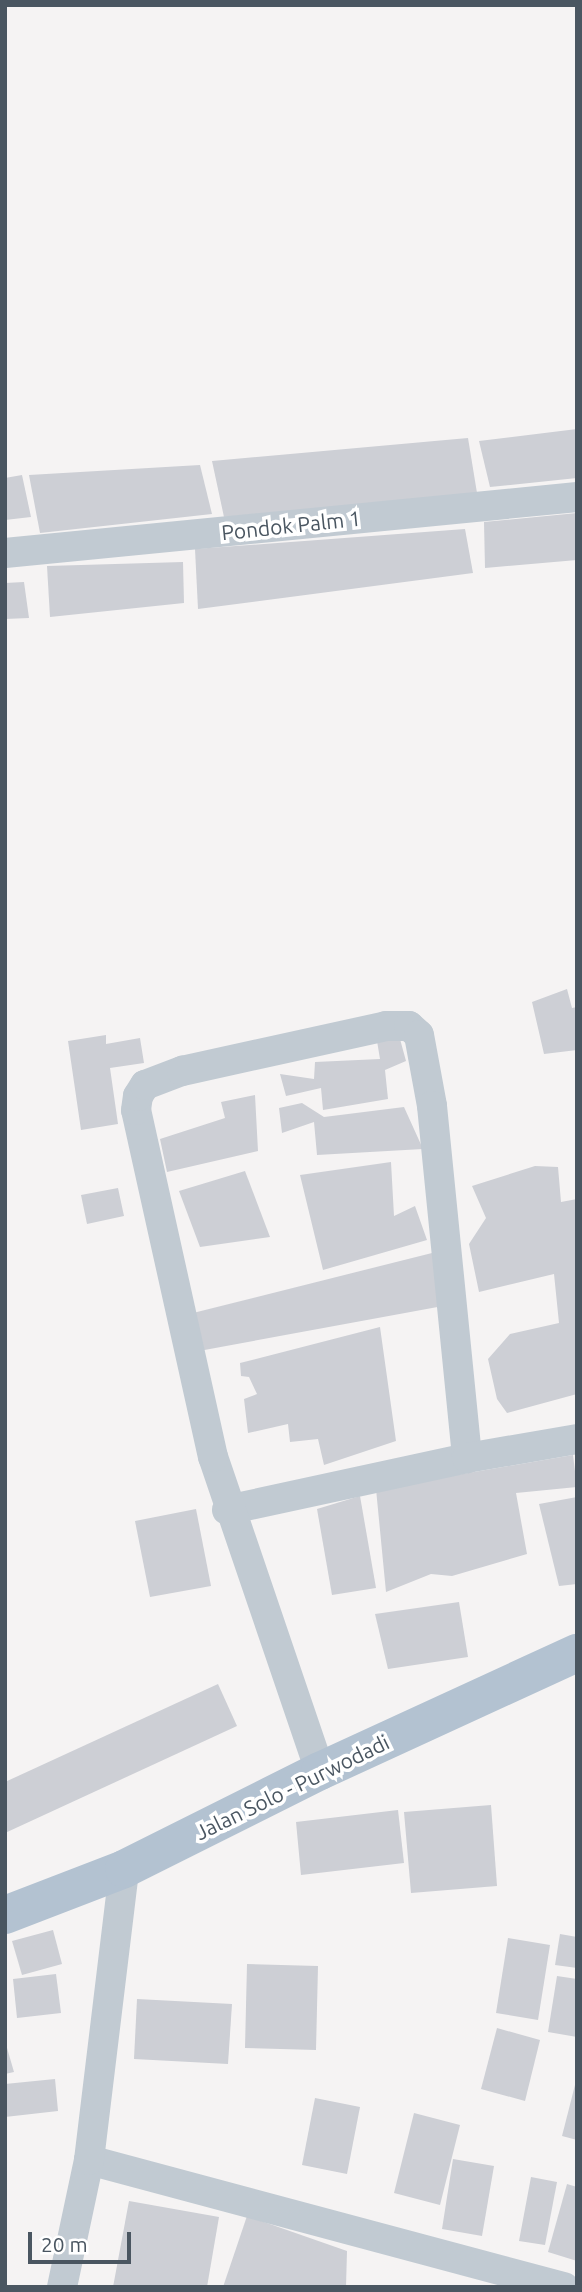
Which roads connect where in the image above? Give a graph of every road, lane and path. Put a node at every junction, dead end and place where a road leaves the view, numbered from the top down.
1 (577, 497) edge
2 (5, 553) edge
3 (577, 1440) edge
4 (467, 1458) junction
5 (228, 1510) junction
6 (577, 1653) edge
7 (320, 1771) junction
8 (124, 1869) junction
9 (5, 1915) edge
10 (89, 2160) junction
11 (61, 2287) edge
12 (564, 2287) edge

1 - 2 street, Pondok Palm 1
3 - 4 street
4 - 5 street
4 - 5 street
5 - 7 street
6 - 7 main road, Jalan Solo - Purwodadi
7 - 8 main road, Jalan Solo - Purwodadi
8 - 9 main road, Jalan Solo - Purwodadi
8 - 10 street
10 - 11 street
10 - 12 street

